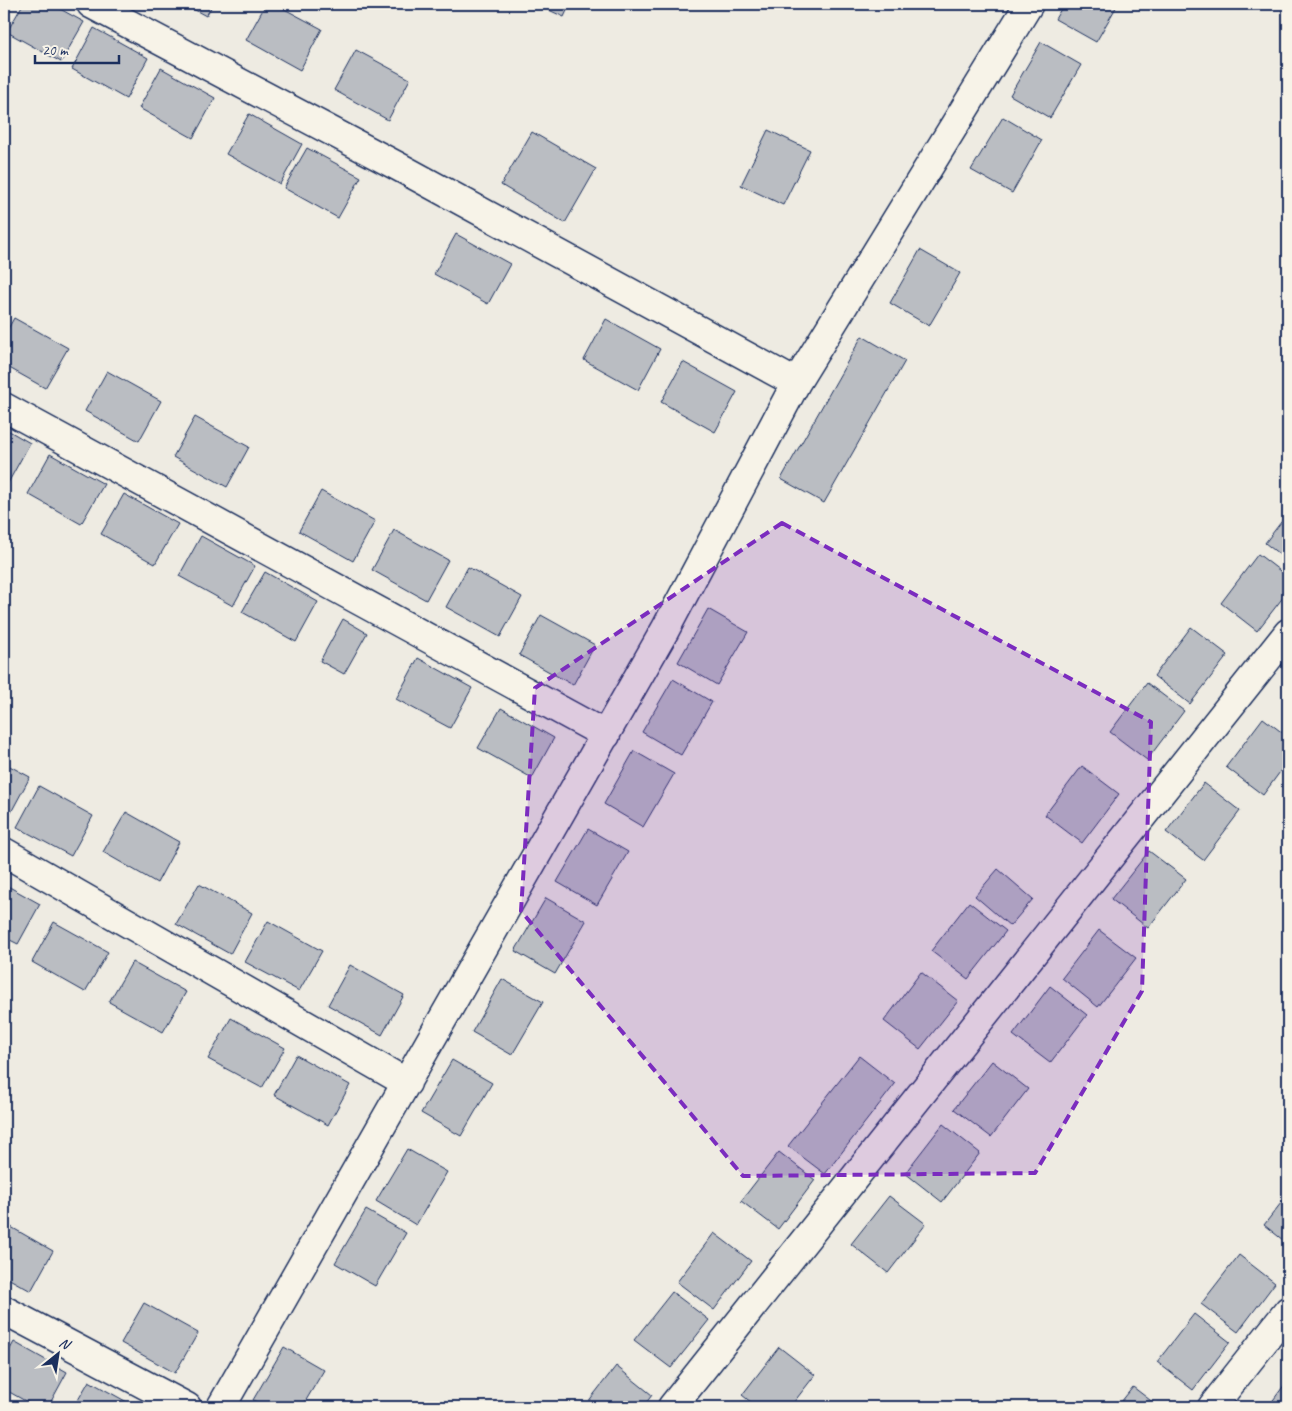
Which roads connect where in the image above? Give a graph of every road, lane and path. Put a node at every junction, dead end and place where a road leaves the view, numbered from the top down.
1 (91, 4) edge
2 (1029, 4) edge
3 (796, 384) junction
4 (4, 407) edge
5 (1288, 633) edge
6 (606, 735) junction
7 (4, 852) edge
8 (407, 1083) junction
9 (4, 1310) edge
10 (1288, 1311) edge
11 (187, 1407) edge
12 (221, 1407) edge
13 (672, 1407) edge
14 (1212, 1407) edge

1 - 3 street
2 - 3 street
3 - 6 street
4 - 6 street
5 - 13 street
6 - 8 street
7 - 8 street
8 - 12 street
9 - 11 street
10 - 14 street

